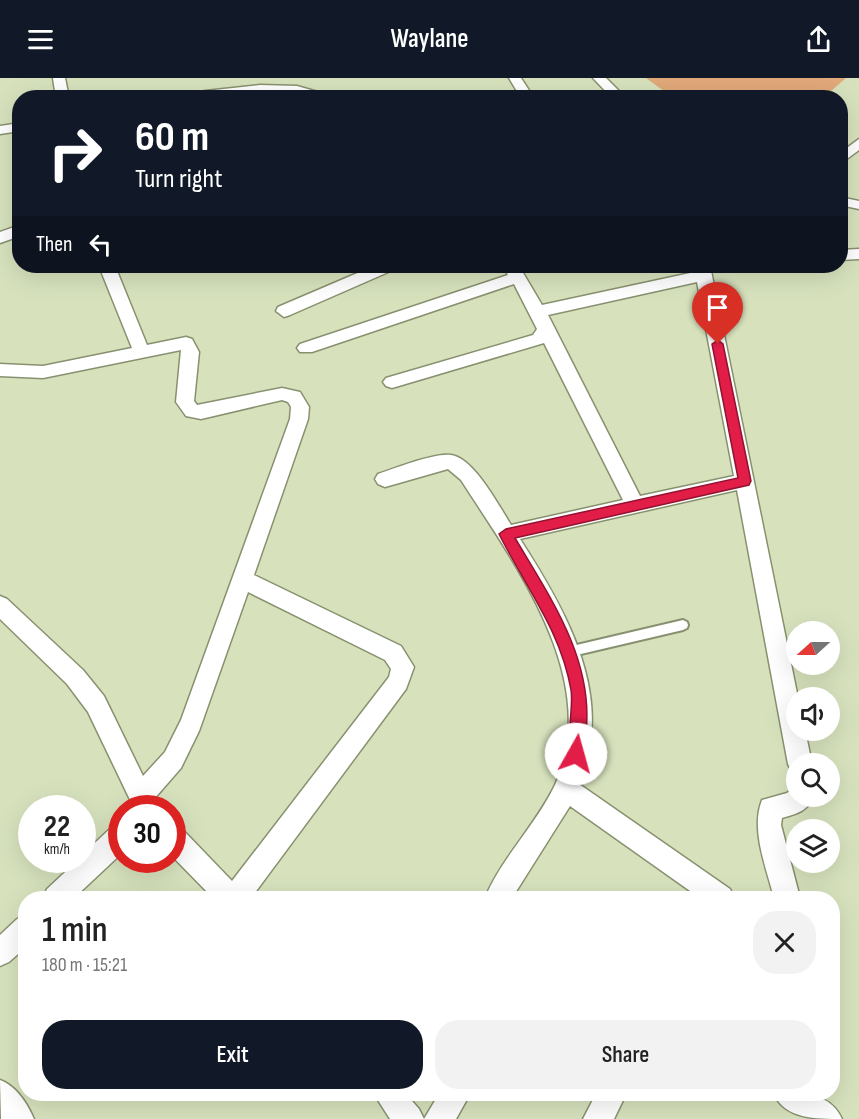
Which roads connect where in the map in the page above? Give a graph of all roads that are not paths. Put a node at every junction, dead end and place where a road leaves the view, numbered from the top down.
1 (599, 78) edge
2 (214, 90) edge
3 (299, 90) edge
4 (612, 90) edge
5 (110, 273) edge
6 (371, 273) edge
7 (509, 273) edge
8 (515, 273) edge
9 (691, 273) edge
10 (704, 273) edge
11 (284, 311) dead end
12 (538, 312) junction
13 (546, 330) junction
14 (306, 348) dead end
15 (141, 350) junction
16 (0, 370) edge
17 (393, 382) dead end
18 (385, 479) dead end
19 (745, 481) junction
20 (634, 505) junction
21 (506, 534) junction
22 (244, 580) junction
23 (0, 605) edge
24 (683, 625) dead end
25 (568, 652) junction
26 (798, 753) edge
27 (566, 789) junction
28 (140, 795) edge
29 (148, 795) edge
30 (786, 805) edge
31 (108, 848) edge
32 (186, 852) edge
33 (63, 891) edge
34 (223, 891) edge
35 (240, 891) edge
36 (502, 891) edge
37 (711, 891) edge
38 (785, 891) edge
39 (18, 936) edge
40 (0, 953) edge
41 (0, 1094) edge
42 (394, 1101) edge
43 (451, 1101) edge
44 (608, 1101) edge
45 (799, 1101) edge
46 (19, 1119) edge
47 (409, 1119) edge
48 (439, 1119) edge
49 (598, 1119) edge
50 (827, 1119) edge

1 - 4 street
2 - 3 street
5 - 15 street
6 - 11 street
7 - 14 street
8 - 12 street
9 - 12 street
10 - 19 street
12 - 13 street
13 - 17 street
13 - 20 street
15 - 16 street
15 - 22 street
18 - 21 street
19 - 20 street
19 - 26 street
20 - 21 street
21 - 25 street
22 - 29 street
22 - 35 street
23 - 28 street
24 - 25 lane
25 - 27 street
27 - 36 street
27 - 37 street
30 - 38 street
31 - 33 street
32 - 34 street
39 - 40 street
41 - 46 street
42 - 47 street
43 - 48 street
44 - 49 street
45 - 50 street

